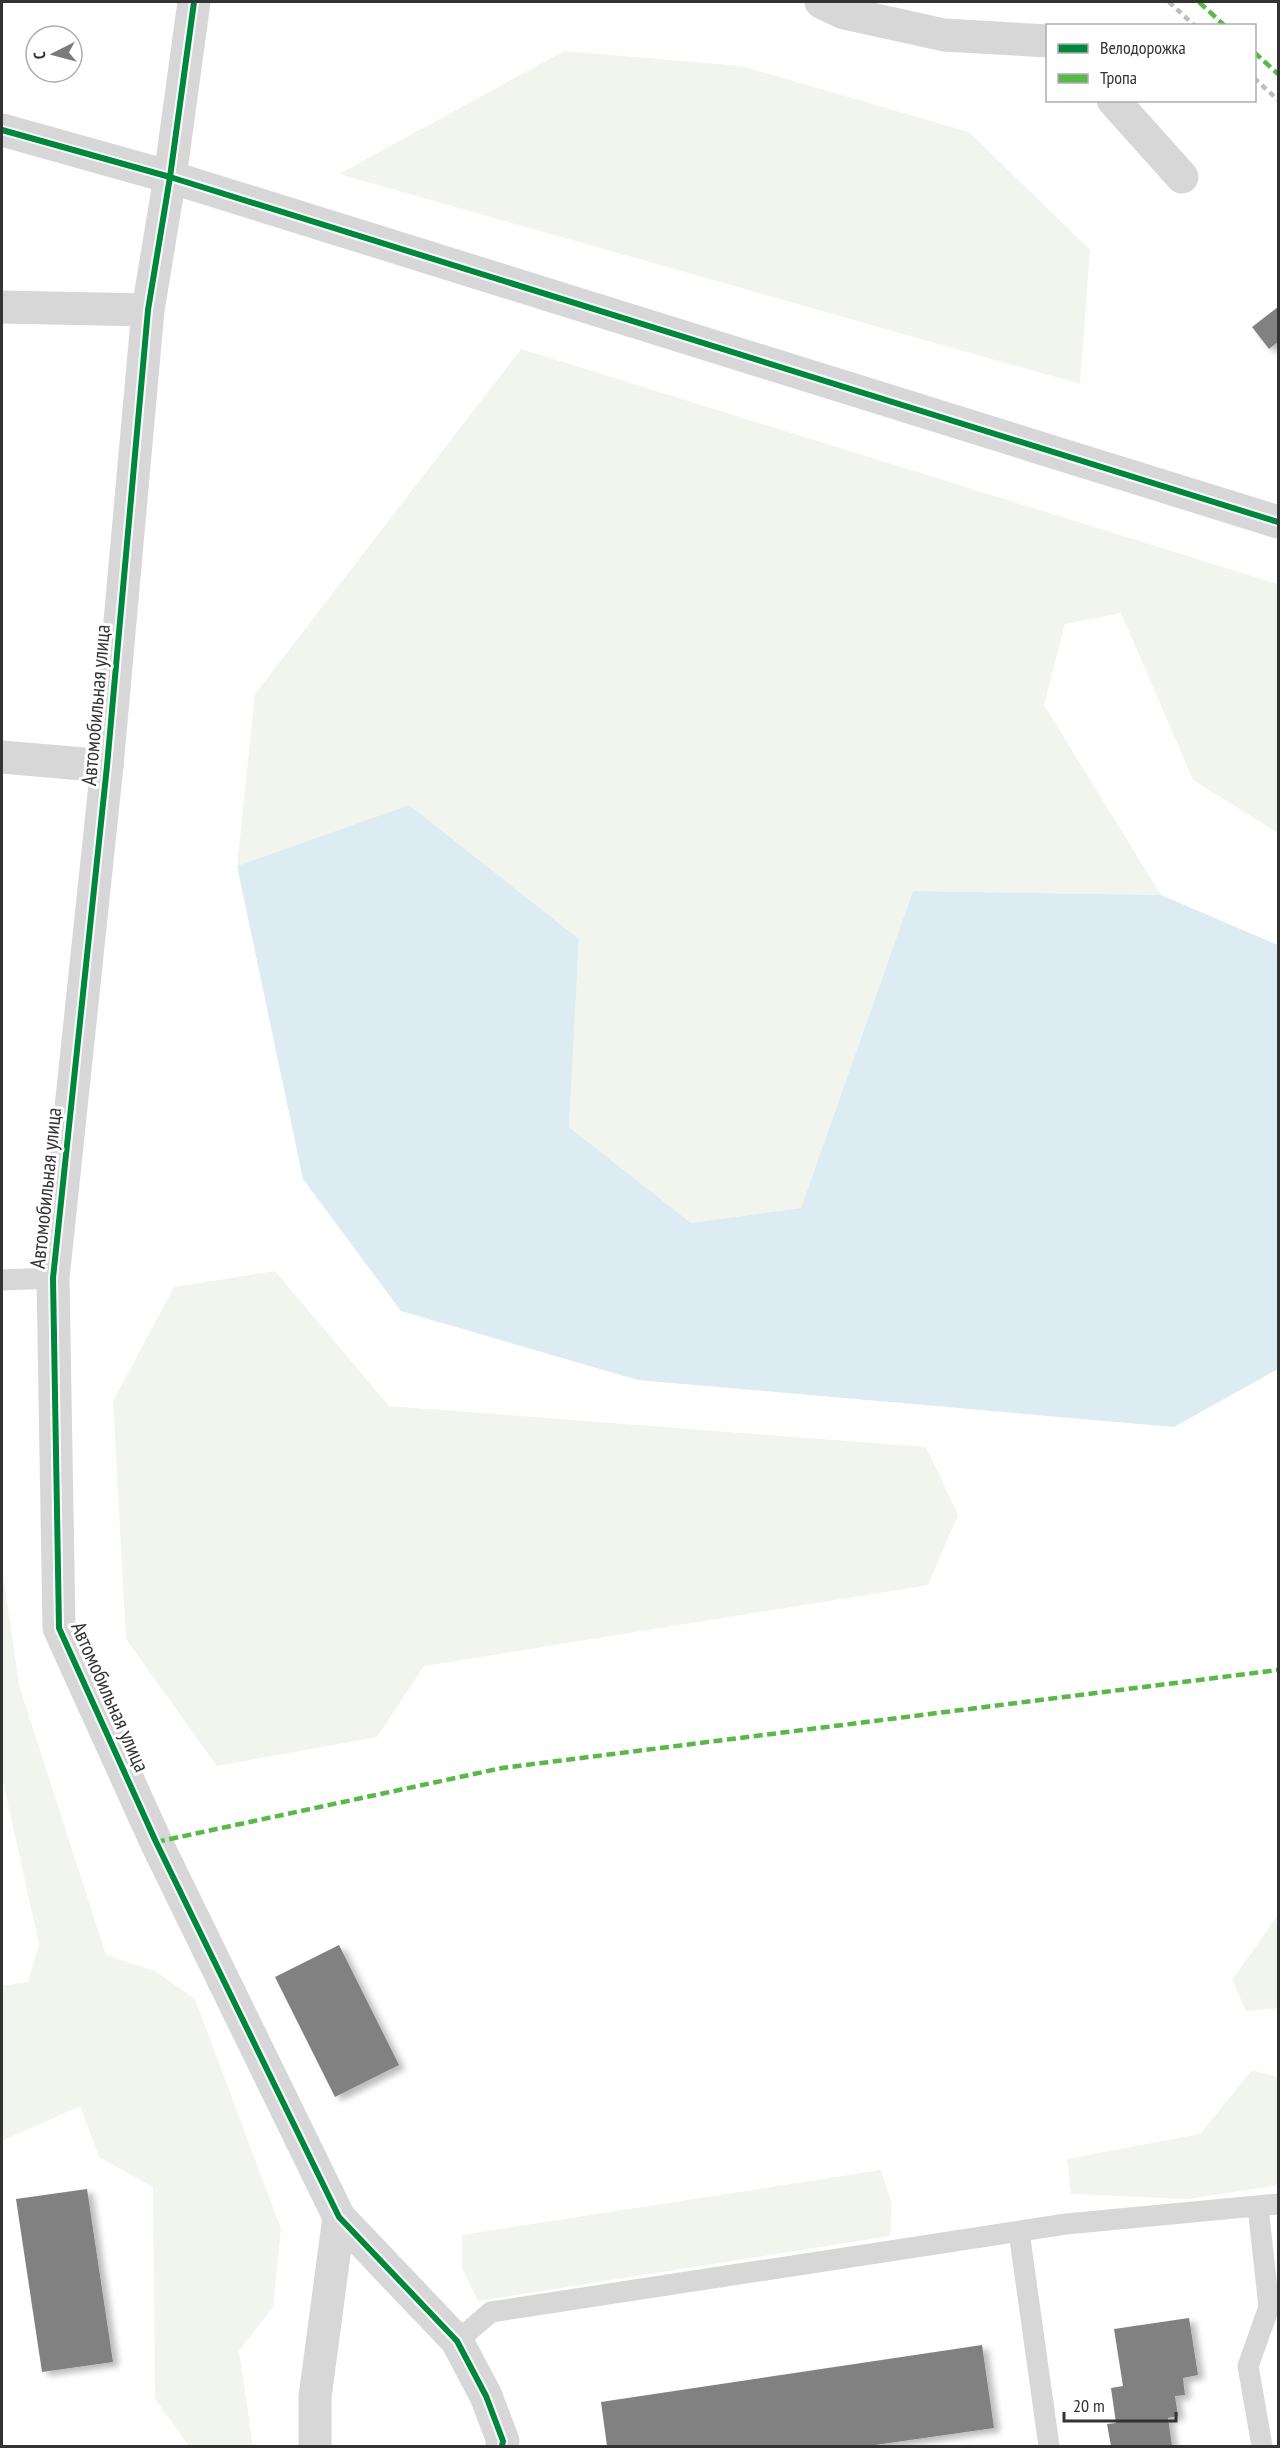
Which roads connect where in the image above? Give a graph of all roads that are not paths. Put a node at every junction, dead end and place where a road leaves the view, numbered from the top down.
1 (194, 2) edge
2 (821, 2) edge
3 (1046, 41) edge
4 (1115, 102) edge
5 (2, 130) edge
6 (170, 177) junction
7 (1182, 177) dead end
8 (2, 307) edge
9 (148, 310) junction
10 (1278, 522) edge
11 (2, 757) edge
12 (107, 766) junction
13 (53, 1278) junction
14 (2, 1280) edge
15 (1268, 2205) edge
16 (339, 2217) junction
17 (1019, 2232) junction
18 (457, 2341) junction
19 (315, 2446) edge
20 (502, 2446) edge
21 (1049, 2446) edge
22 (1262, 2446) edge

1 - 6 street, Автомобильная улица
2 - 3 street
4 - 7 street
5 - 6 street
6 - 9 street, Автомобильная улица
6 - 10 street
8 - 9 street
9 - 12 street, Автомобильная улица
11 - 12 street
12 - 13 street, Автомобильная улица
13 - 14 lane
13 - 16 street, Автомобильная улица
15 - 17 lane
15 - 22 lane
16 - 18 street, Автомобильная улица
16 - 19 street
17 - 18 lane
17 - 21 lane
18 - 20 street, Автомобильная улица

